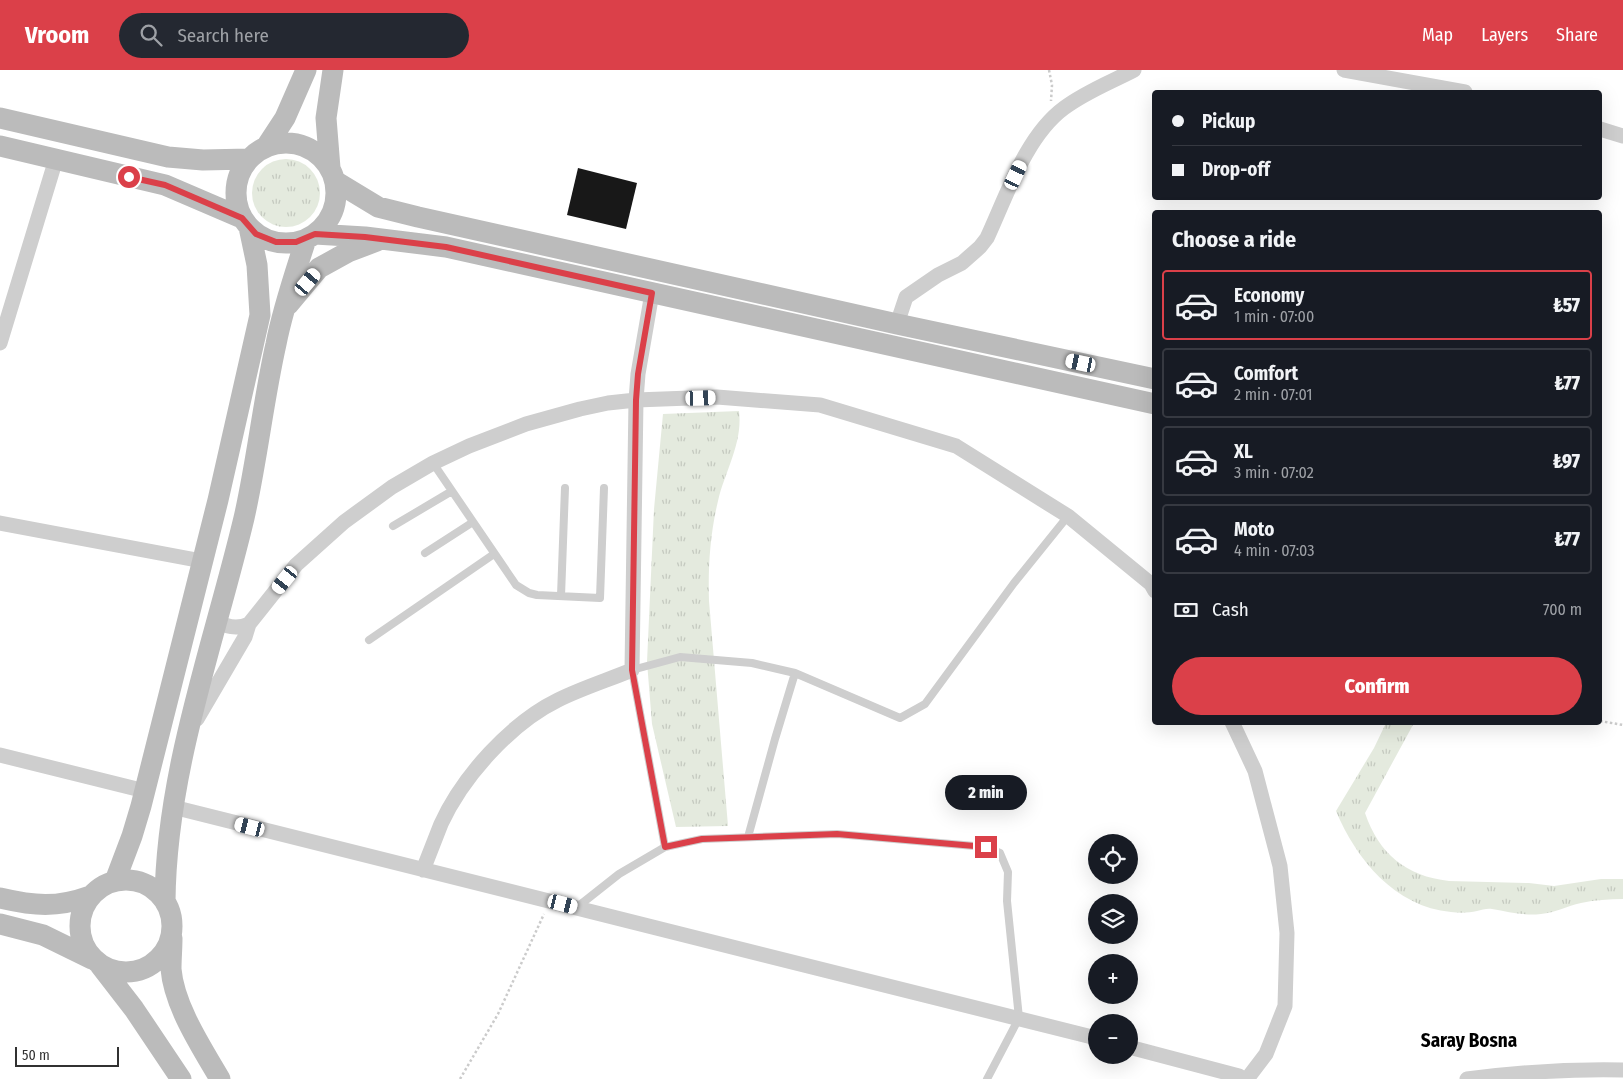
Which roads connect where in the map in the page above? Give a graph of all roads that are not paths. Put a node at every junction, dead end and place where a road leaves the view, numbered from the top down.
1 (306, 70) edge
2 (333, 70) edge
3 (1134, 70) edge
4 (1344, 70) edge
5 (1454, 90) edge
6 (0, 118) edge
7 (1602, 131) edge
8 (1623, 136) edge
9 (0, 146) edge
10 (257, 153) junction
11 (56, 159) junction
12 (332, 174) junction
13 (246, 222) junction
14 (310, 237) junction
15 (383, 239) junction
16 (652, 293) junction
17 (285, 309) junction
18 (897, 324) junction
19 (0, 343) edge
20 (1152, 378) edge
21 (636, 400) junction
22 (1152, 403) edge
23 (433, 463) junction
24 (565, 488) dead end
25 (604, 488) dead end
26 (452, 490) junction
27 (1068, 516) junction
28 (473, 522) junction
29 (0, 523) edge
30 (393, 526) dead end
31 (425, 552) dead end
32 (494, 554) junction
33 (202, 561) junction
34 (1152, 586) edge
35 (560, 596) junction
36 (217, 621) junction
37 (249, 624) junction
38 (369, 640) dead end
39 (632, 670) junction
40 (795, 673) junction
41 (1233, 725) edge
42 (188, 733) junction
43 (0, 755) edge
44 (145, 791) junction
45 (173, 808) junction
46 (748, 837) junction
47 (665, 847) junction
48 (423, 870) junction
49 (115, 881) junction
50 (90, 896) junction
51 (0, 898) edge
52 (165, 902) junction
53 (576, 908) junction
54 (0, 924) edge
55 (172, 930) junction
56 (96, 962) junction
57 (1019, 1018) junction
58 (1088, 1036) edge
59 (1138, 1049) edge
60 (1623, 1070) edge
61 (181, 1079) edge
62 (220, 1079) edge
63 (987, 1079) edge
64 (1243, 1079) edge
65 (1247, 1079) edge
66 (1467, 1079) edge

1 - 10 street
2 - 12 street
3 - 18 street
4 - 5 street
6 - 10 street
7 - 8 street
9 - 11 street
10 - 12 street
10 - 13 street
11 - 13 street
11 - 19 street
12 - 14 street
12 - 18 street
13 - 14 street
13 - 33 street
14 - 15 street
14 - 17 street
15 - 16 street
15 - 17 street
16 - 21 street
16 - 22 street
17 - 36 street
18 - 20 street
21 - 23 street
21 - 27 street
21 - 39 street
23 - 26 lane
23 - 37 street
24 - 35 lane
25 - 35 lane
26 - 28 lane
26 - 30 lane
27 - 34 street
27 - 40 lane
28 - 31 lane
28 - 32 lane
29 - 33 street
32 - 35 lane
32 - 38 lane
33 - 44 street
36 - 37 street
36 - 42 street
37 - 42 street
39 - 40 lane
39 - 47 lane
39 - 48 street
40 - 46 lane
41 - 65 street
42 - 45 street
43 - 44 street
44 - 49 street
45 - 48 street
45 - 52 street
46 - 47 lane
46 - 57 lane
47 - 53 lane
48 - 53 street
49 - 50 street
49 - 52 street
50 - 51 street
50 - 56 street
52 - 55 street
53 - 57 street
54 - 56 street
55 - 56 street
55 - 62 street
56 - 61 street
57 - 58 street
57 - 63 lane
59 - 64 street
60 - 66 street

